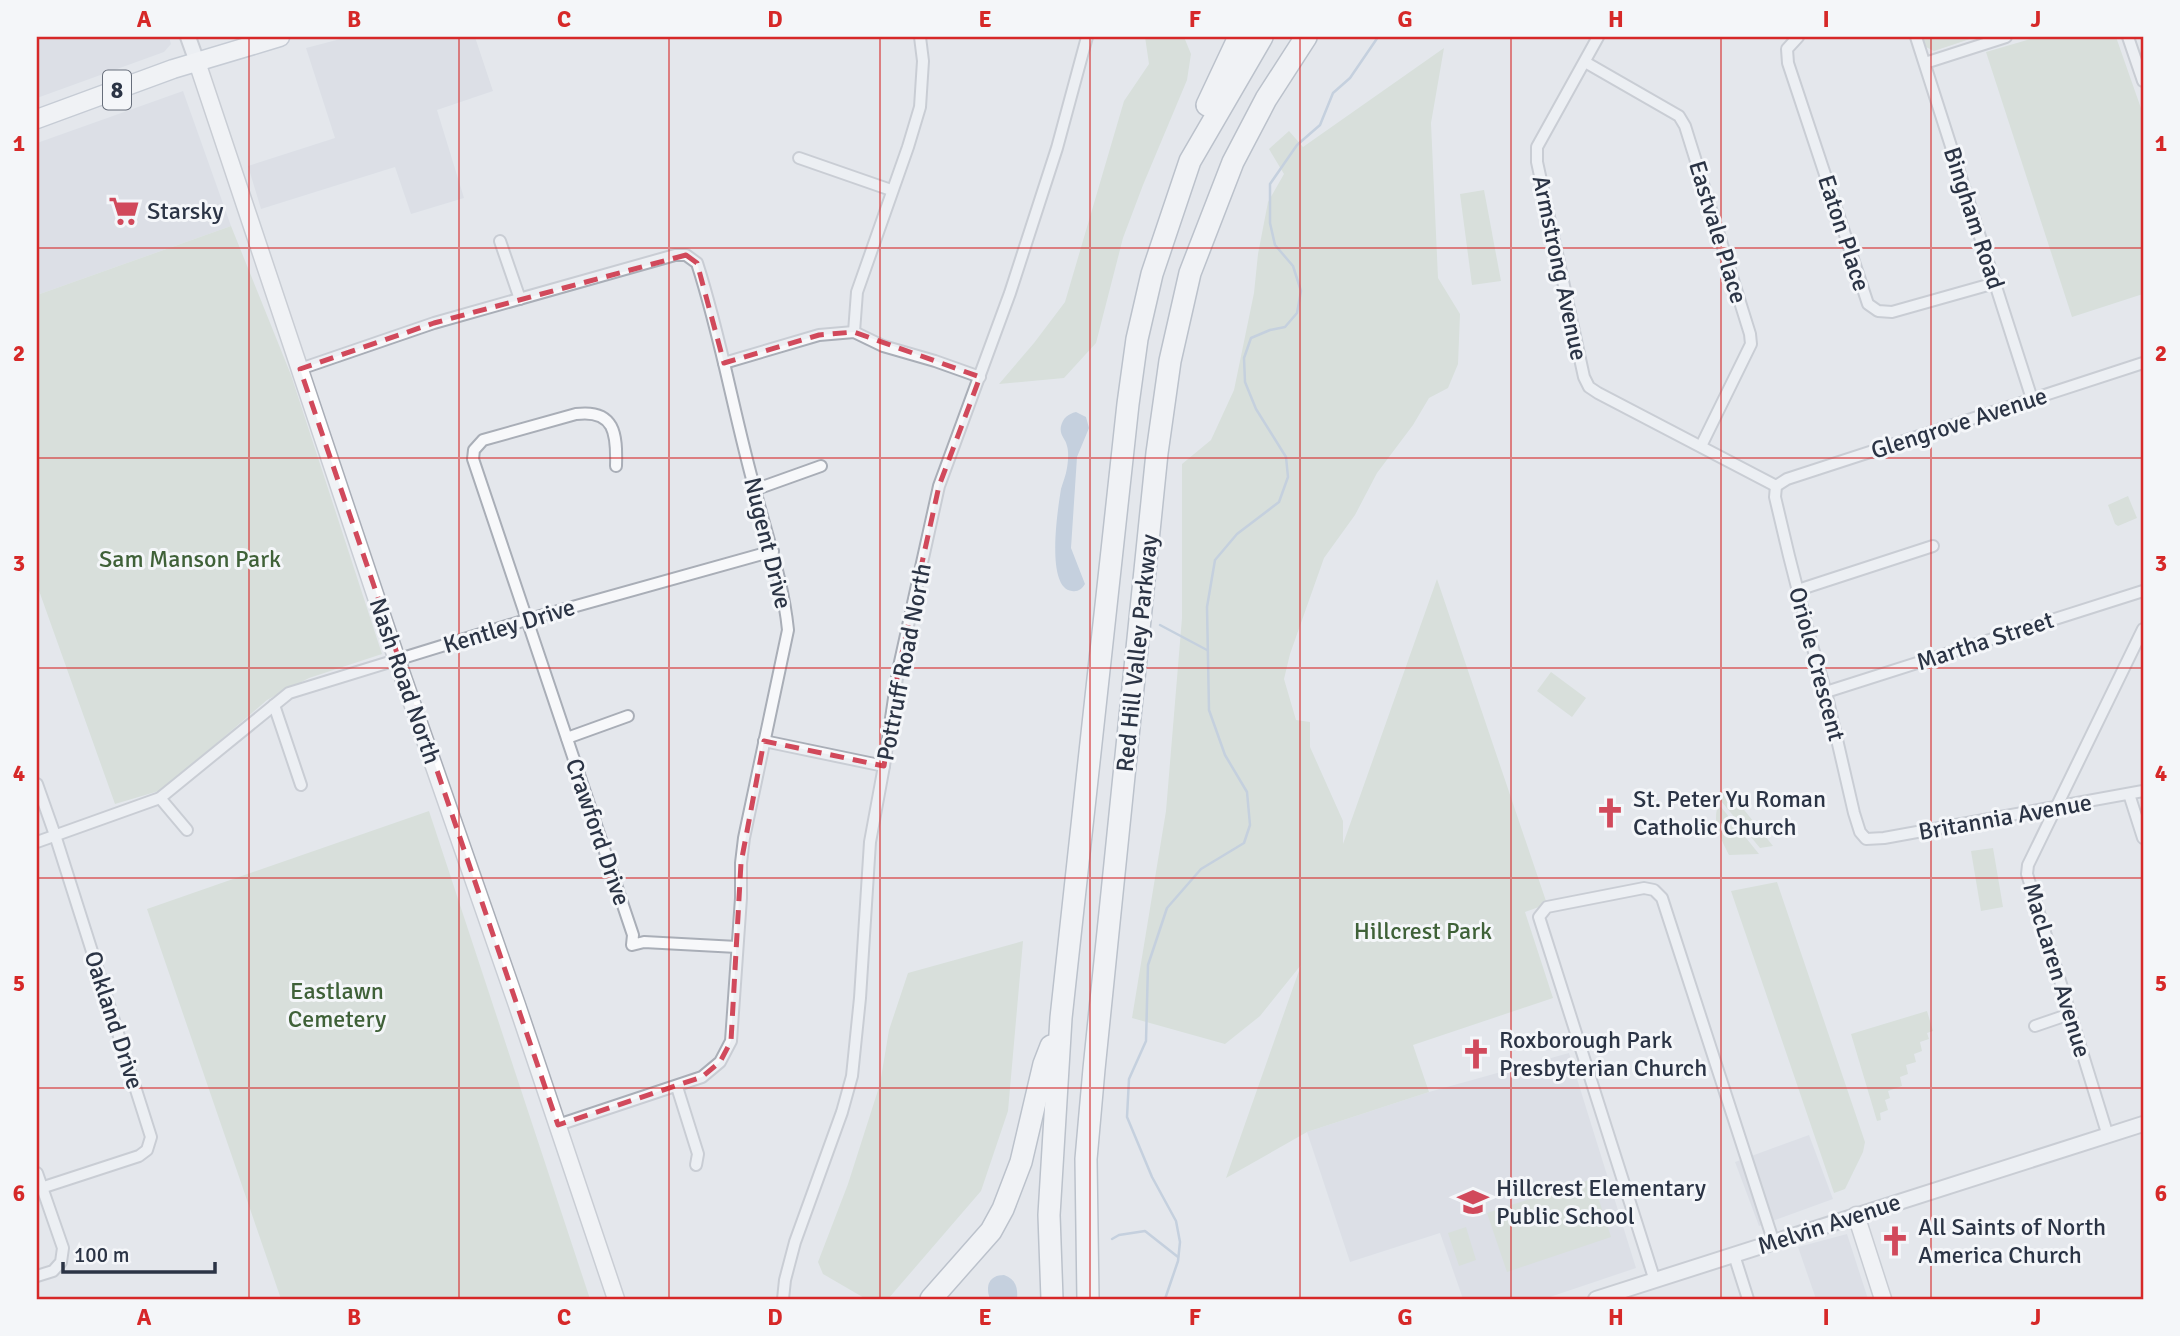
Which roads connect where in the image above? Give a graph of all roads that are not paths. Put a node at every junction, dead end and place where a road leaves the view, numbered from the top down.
1 (188, 37) edge
2 (280, 37) edge
3 (920, 37) edge
4 (1087, 37) edge
5 (1239, 37) edge
6 (1262, 37) edge
7 (1306, 37) edge
8 (1598, 37) edge
9 (1798, 37) edge
10 (1916, 37) edge
11 (2006, 37) edge
12 (2128, 37) edge
13 (197, 62) junction
14 (1585, 62) junction
15 (1925, 63) junction
16 (2143, 81) edge
17 (37, 119) edge
18 (799, 158) dead end
19 (1190, 161) junction
20 (891, 190) junction
21 (500, 241) dead end
22 (1995, 283) junction
23 (520, 299) junction
24 (854, 332) junction
25 (724, 363) junction
26 (2143, 363) edge
27 (300, 369) junction
28 (980, 377) junction
29 (2032, 399) junction
30 (1701, 446) junction
31 (617, 466) dead end
32 (821, 466) dead end
33 (1776, 486) junction
34 (754, 490) junction
35 (1933, 546) dead end
36 (773, 551) junction
37 (1798, 590) junction
38 (2143, 591) edge
39 (526, 620) junction
40 (2143, 629) edge
41 (397, 660) junction
42 (1826, 692) junction
43 (274, 705) junction
44 (628, 716) dead end
45 (567, 738) junction
46 (764, 741) junction
47 (884, 766) junction
48 (37, 784) edge
49 (301, 785) dead end
50 (2143, 791) edge
51 (2129, 794) junction
52 (160, 798) junction
53 (2056, 808) junction
54 (187, 830) dead end
55 (55, 835) junction
56 (2143, 838) edge
57 (1866, 839) joint
58 (37, 842) edge
59 (737, 947) junction
60 (2070, 1014) junction
61 (1061, 1018) junction
62 (2035, 1026) dead end
63 (677, 1087) junction
64 (2143, 1124) edge
65 (558, 1125) junction
66 (2109, 1136) junction
67 (696, 1165) dead end
68 (37, 1173) edge
69 (41, 1188) junction
70 (1856, 1215) junction
71 (1774, 1243) junction
72 (1734, 1255) junction
73 (37, 1276) edge
74 (1656, 1281) junction
75 (1612, 1297) edge
76 (616, 1299) edge
77 (783, 1299) edge
78 (931, 1299) edge
79 (1052, 1299) edge
80 (1088, 1299) edge
81 (1596, 1299) edge
82 (1748, 1299) edge
83 (1884, 1299) edge

1 - 13 street
2 - 13 main road, 8
3 - 20 street
4 - 28 street, Pottruff Road North
5 - 19 highway
6 - 19 highway, Red Hill Valley Parkway
7 - 80 highway, Red Hill Valley Parkway
8 - 14 street, Armstrong Avenue
9 - 22 street, Eaton Place
10 - 15 street, Bingham Road
11 - 15 street
12 - 16 street
13 - 17 main road, 8
13 - 27 main road, Nash Road North
14 - 30 street, Eastvale Place
14 - 30 street, Armstrong Avenue
15 - 22 street, Bingham Road
18 - 20 street
19 - 61 highway, Red Hill Valley Parkway
20 - 24 street
21 - 23 street
22 - 29 street, Bingham Road
23 - 25 street, Nugent Drive
23 - 27 street, Nugent Drive
24 - 25 street
24 - 28 street
25 - 34 street, Nugent Drive
26 - 29 street, Glengrove Avenue
27 - 41 main road, Nash Road North
28 - 47 street, Pottruff Road North
29 - 33 street, Glengrove Avenue
30 - 33 street, Armstrong Avenue
31 - 39 street, Crawford Drive
32 - 34 street
33 - 37 street, Oriole Crescent
34 - 36 street, Nugent Drive
35 - 37 street
36 - 39 street, Kentley Drive
36 - 46 street, Nugent Drive
37 - 42 street, Oriole Crescent
38 - 42 street, Martha Street
39 - 41 street, Kentley Drive
39 - 45 street, Crawford Drive
40 - 53 street, MacLaren Avenue
41 - 43 street, Kentley Drive
41 - 65 main road, Nash Road North
42 - 57 street, Oriole Crescent
43 - 49 street
43 - 52 street, Kentley Drive
44 - 45 street
45 - 59 street, Crawford Drive
46 - 47 street
46 - 59 street, Nugent Drive
47 - 77 street, Pottruff Road North
48 - 55 street, Oakland Drive
50 - 51 street, Britannia Avenue
51 - 53 street, Britannia Avenue
51 - 56 street
52 - 54 street
52 - 55 street, Kentley Drive
53 - 57 street, Britannia Avenue
53 - 60 street, MacLaren Avenue
55 - 58 street, Kentley Drive
55 - 69 street, Oakland Drive
59 - 63 street, Nugent Drive
60 - 62 street
60 - 66 street, MacLaren Avenue
61 - 78 highway
61 - 79 highway, Red Hill Valley Parkway
63 - 65 street, Nugent Drive
63 - 67 street
64 - 66 street, Melvin Avenue
65 - 76 main road, Nash Road North
66 - 70 street, Melvin Avenue
68 - 69 street
69 - 73 street
70 - 71 street, Melvin Avenue
70 - 83 main road
71 - 72 street, Melvin Avenue
71 - 74 street
72 - 74 street, Melvin Avenue
72 - 82 street
74 - 75 street, Melvin Avenue
75 - 81 street, Melvin Avenue

